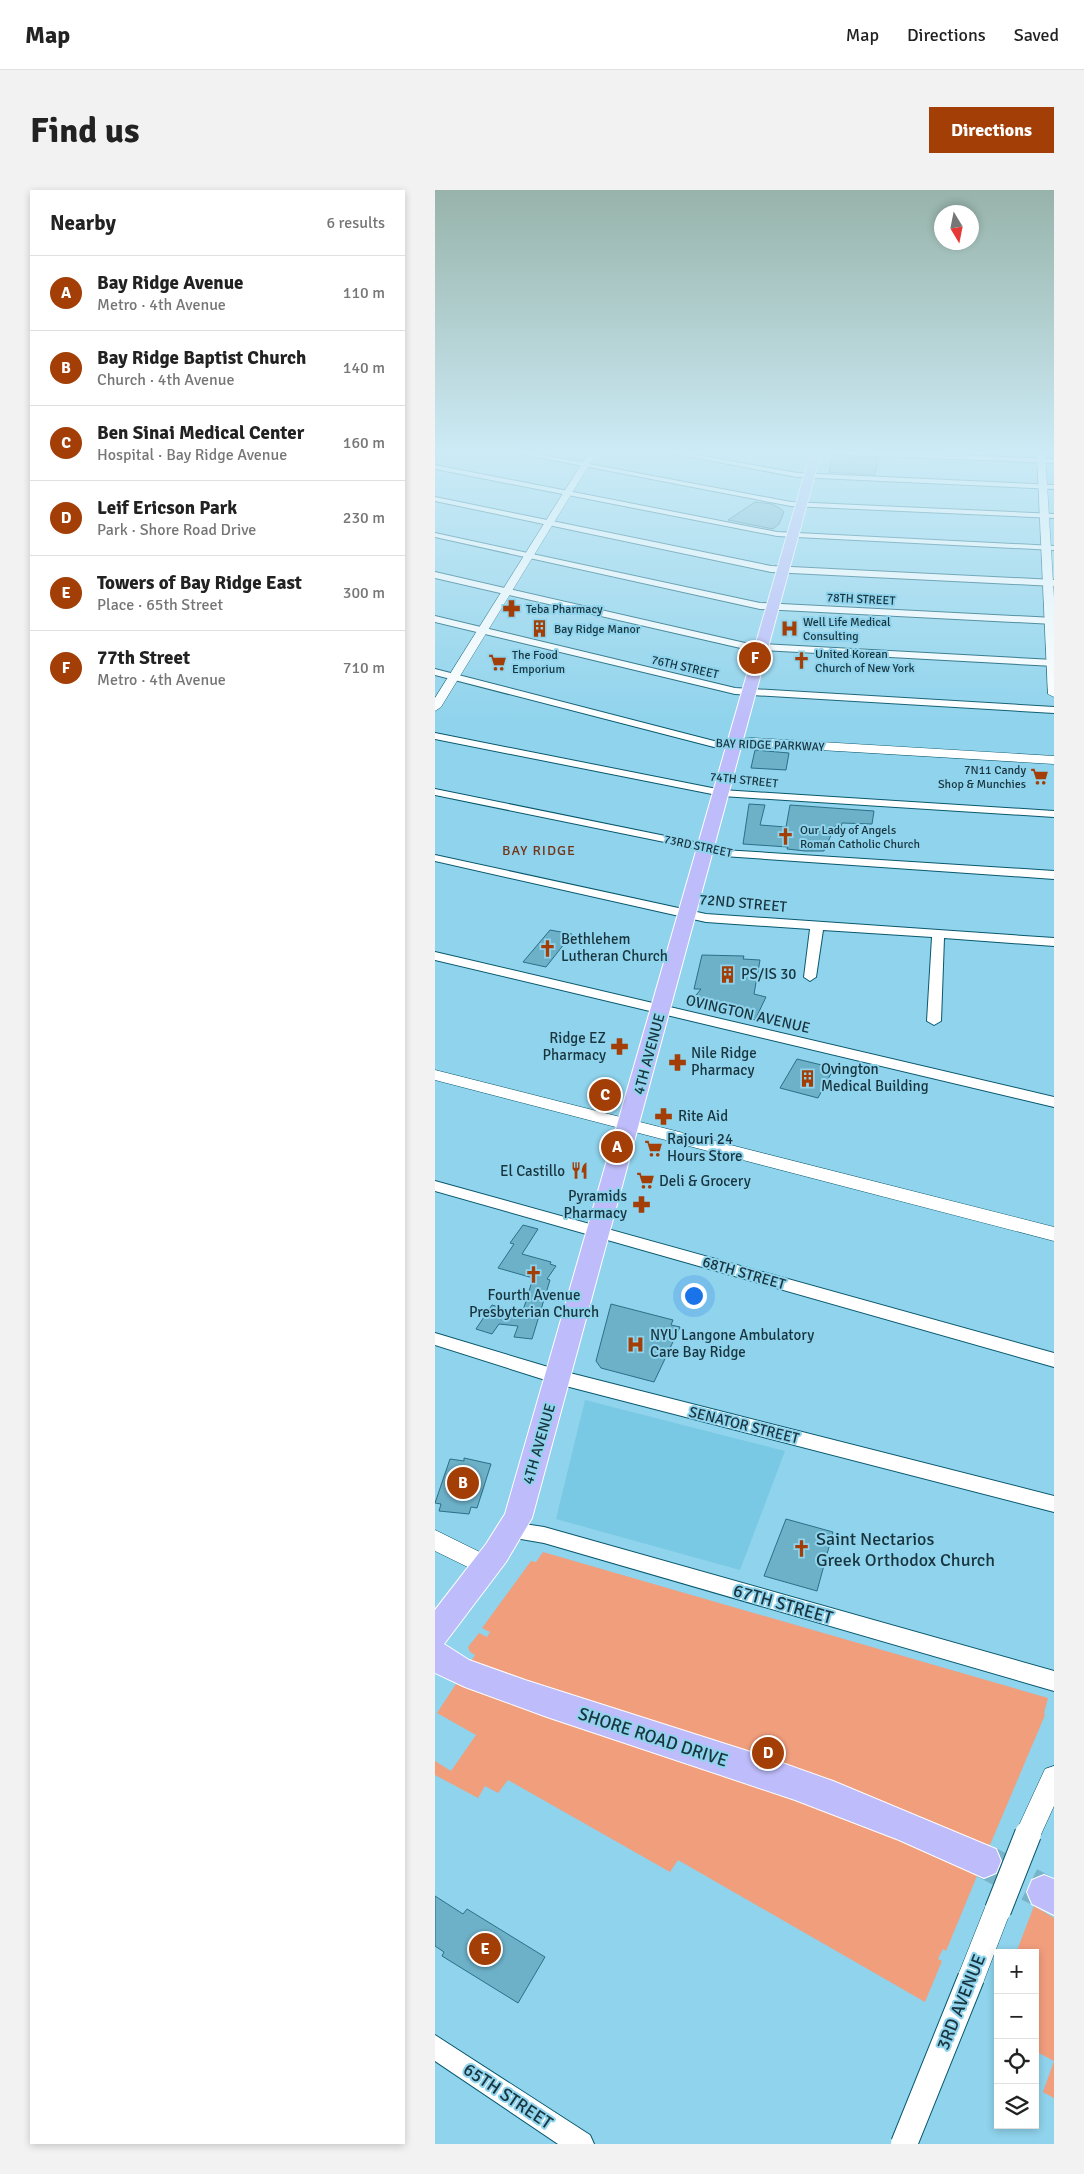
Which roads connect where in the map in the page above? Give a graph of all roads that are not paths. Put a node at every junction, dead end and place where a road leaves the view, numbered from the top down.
1 (472, 543) edge
2 (537, 543) edge
3 (650, 543) edge
4 (792, 543) edge
5 (947, 543) edge
6 (1050, 548) edge
7 (529, 556) junction
8 (784, 570) junction
9 (435, 575) edge
10 (1051, 583) edge
11 (507, 591) junction
12 (774, 606) junction
13 (435, 619) edge
14 (1052, 621) edge
15 (482, 631) junction
16 (761, 647) junction
17 (1053, 663) edge
18 (435, 672) edge
19 (454, 677) junction
20 (750, 694) junction
21 (1054, 694) edge
22 (435, 707) edge
23 (1054, 710) edge
24 (435, 736) edge
25 (736, 743) junction
26 (1054, 760) edge
27 (435, 792) edge
28 (722, 793) junction
29 (1054, 814) edge
30 (705, 848) junction
31 (435, 858) edge
32 (1054, 875) edge
33 (688, 914) junction
34 (817, 925) junction
35 (938, 934) junction
36 (1054, 942) edge
37 (435, 956) edge
38 (810, 977) dead end
39 (661, 1010) junction
40 (934, 1021) dead end
41 (435, 1075) edge
42 (1054, 1102) edge
43 (629, 1125) junction
44 (435, 1186) edge
45 (599, 1232) junction
46 (1054, 1234) edge
47 (435, 1339) edge
48 (1054, 1360) edge
49 (559, 1378) junction
50 (1054, 1504) edge
51 (511, 1530) junction
52 (435, 1540) edge
53 (486, 1566) junction
54 (435, 1634) edge
55 (435, 1655) edge
56 (1054, 1681) edge
57 (1051, 1792) edge
58 (983, 1861) tunnel mouth
59 (435, 2047) edge
60 (581, 2144) edge
61 (904, 2144) edge

1 - 7 street, 78TH STREET
2 - 7 street
3 - 8 street
4 - 8 main road, 4TH AVENUE
5 - 6 street
6 - 10 street
7 - 11 street
7 - 12 street, 78TH STREET
8 - 10 street
8 - 12 main road, 4TH AVENUE
9 - 11 street
10 - 14 street
11 - 15 street
11 - 16 street
12 - 14 street, 78TH STREET
12 - 16 main road, 4TH AVENUE
13 - 15 street, 76TH STREET
14 - 17 street
15 - 19 street
15 - 20 street, 76TH STREET
16 - 17 street
16 - 20 main road, 4TH AVENUE
17 - 21 street
18 - 19 street, BAY RIDGE PARKWAY
19 - 22 street
19 - 25 street, BAY RIDGE PARKWAY
20 - 23 street, 76TH STREET
20 - 25 main road, 4TH AVENUE
24 - 28 street, 74TH STREET
25 - 26 street, BAY RIDGE PARKWAY
25 - 28 main road, 4TH AVENUE
27 - 30 street, 73RD STREET
28 - 29 street, 74TH STREET
28 - 30 main road, 4TH AVENUE
30 - 32 street, 73RD STREET
30 - 33 main road, 4TH AVENUE
31 - 33 street, 72ND STREET
33 - 34 street, 72ND STREET
33 - 39 main road, 4TH AVENUE
34 - 35 street, 72ND STREET
34 - 38 street
35 - 36 street, 72ND STREET
35 - 40 street
37 - 39 street, OVINGTON AVENUE
39 - 42 street, OVINGTON AVENUE
39 - 43 main road, 4TH AVENUE
41 - 43 street
43 - 45 main road, 4TH AVENUE
43 - 46 street
44 - 45 street, 68TH STREET
45 - 48 street, 68TH STREET
45 - 49 main road, 4TH AVENUE
47 - 49 street, SENATOR STREET
49 - 50 street, SENATOR STREET
49 - 51 main road, 4TH AVENUE
51 - 53 main road, 4TH AVENUE
51 - 56 street, 67TH STREET
52 - 53 street
53 - 54 main road, 4TH AVENUE
55 - 58 main road, SHORE ROAD DRIVE
57 - 61 street, 3RD AVENUE, bridge
59 - 60 street, 65TH STREET

